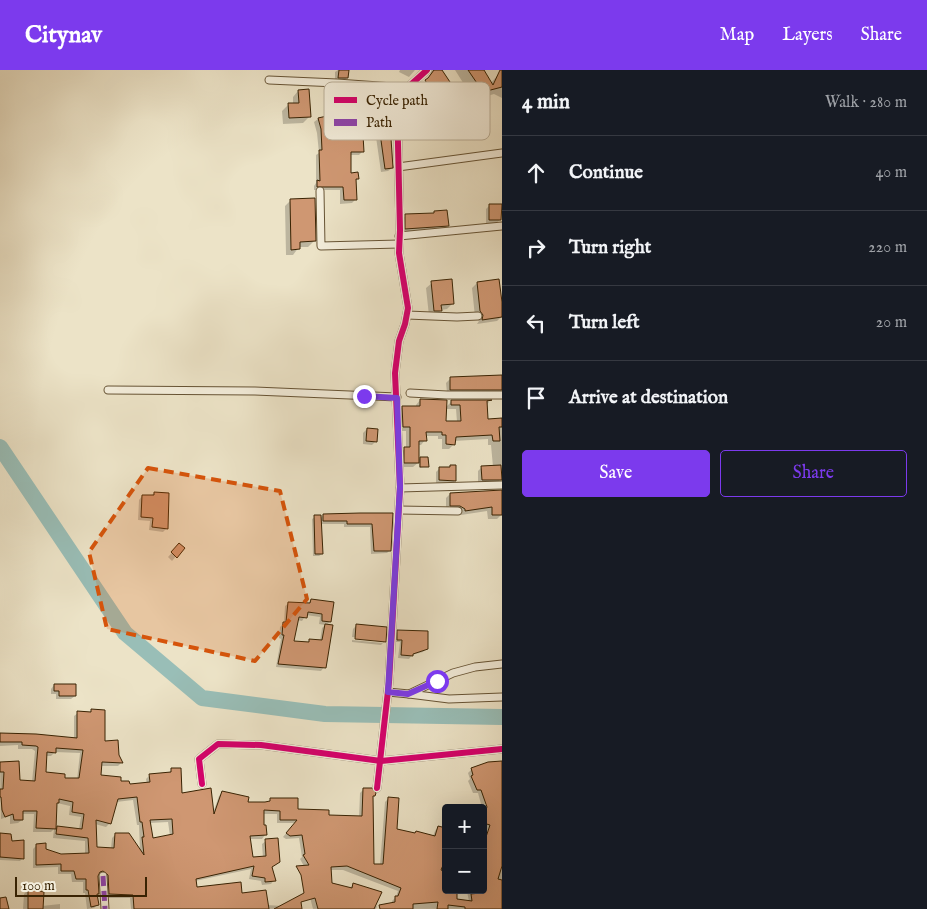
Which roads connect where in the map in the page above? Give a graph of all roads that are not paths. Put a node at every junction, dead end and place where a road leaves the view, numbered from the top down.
1 (427, 70) edge
2 (268, 80) dead end
3 (324, 82) edge
4 (414, 82) edge
5 (398, 140) edge
6 (502, 153) edge
7 (398, 167) junction
8 (320, 191) dead end
9 (502, 226) edge
10 (399, 240) junction
11 (407, 315) junction
12 (478, 316) dead end
13 (108, 390) dead end
14 (410, 393) dead end
15 (502, 395) edge
16 (397, 398) junction
17 (502, 485) edge
18 (400, 488) junction
19 (399, 510) junction
20 (458, 511) dead end
21 (502, 664) edge
22 (388, 692) junction
23 (408, 694) junction
24 (502, 696) edge
25 (502, 749) edge
26 (381, 760) junction
27 (202, 784) dead end
28 (378, 788) dead end
29 (103, 876) dead end
30 (105, 909) edge

1 - 4 street
2 - 3 street
5 - 7 street
6 - 7 street
7 - 10 street
8 - 10 street
9 - 10 street
10 - 11 street
11 - 12 street
11 - 16 street
13 - 16 street
14 - 15 street
16 - 18 street
17 - 18 street
18 - 19 street
19 - 20 street
19 - 22 street
21 - 23 street
22 - 23 street
22 - 26 street
23 - 24 street
25 - 26 street
26 - 27 street
26 - 28 street
29 - 30 street

